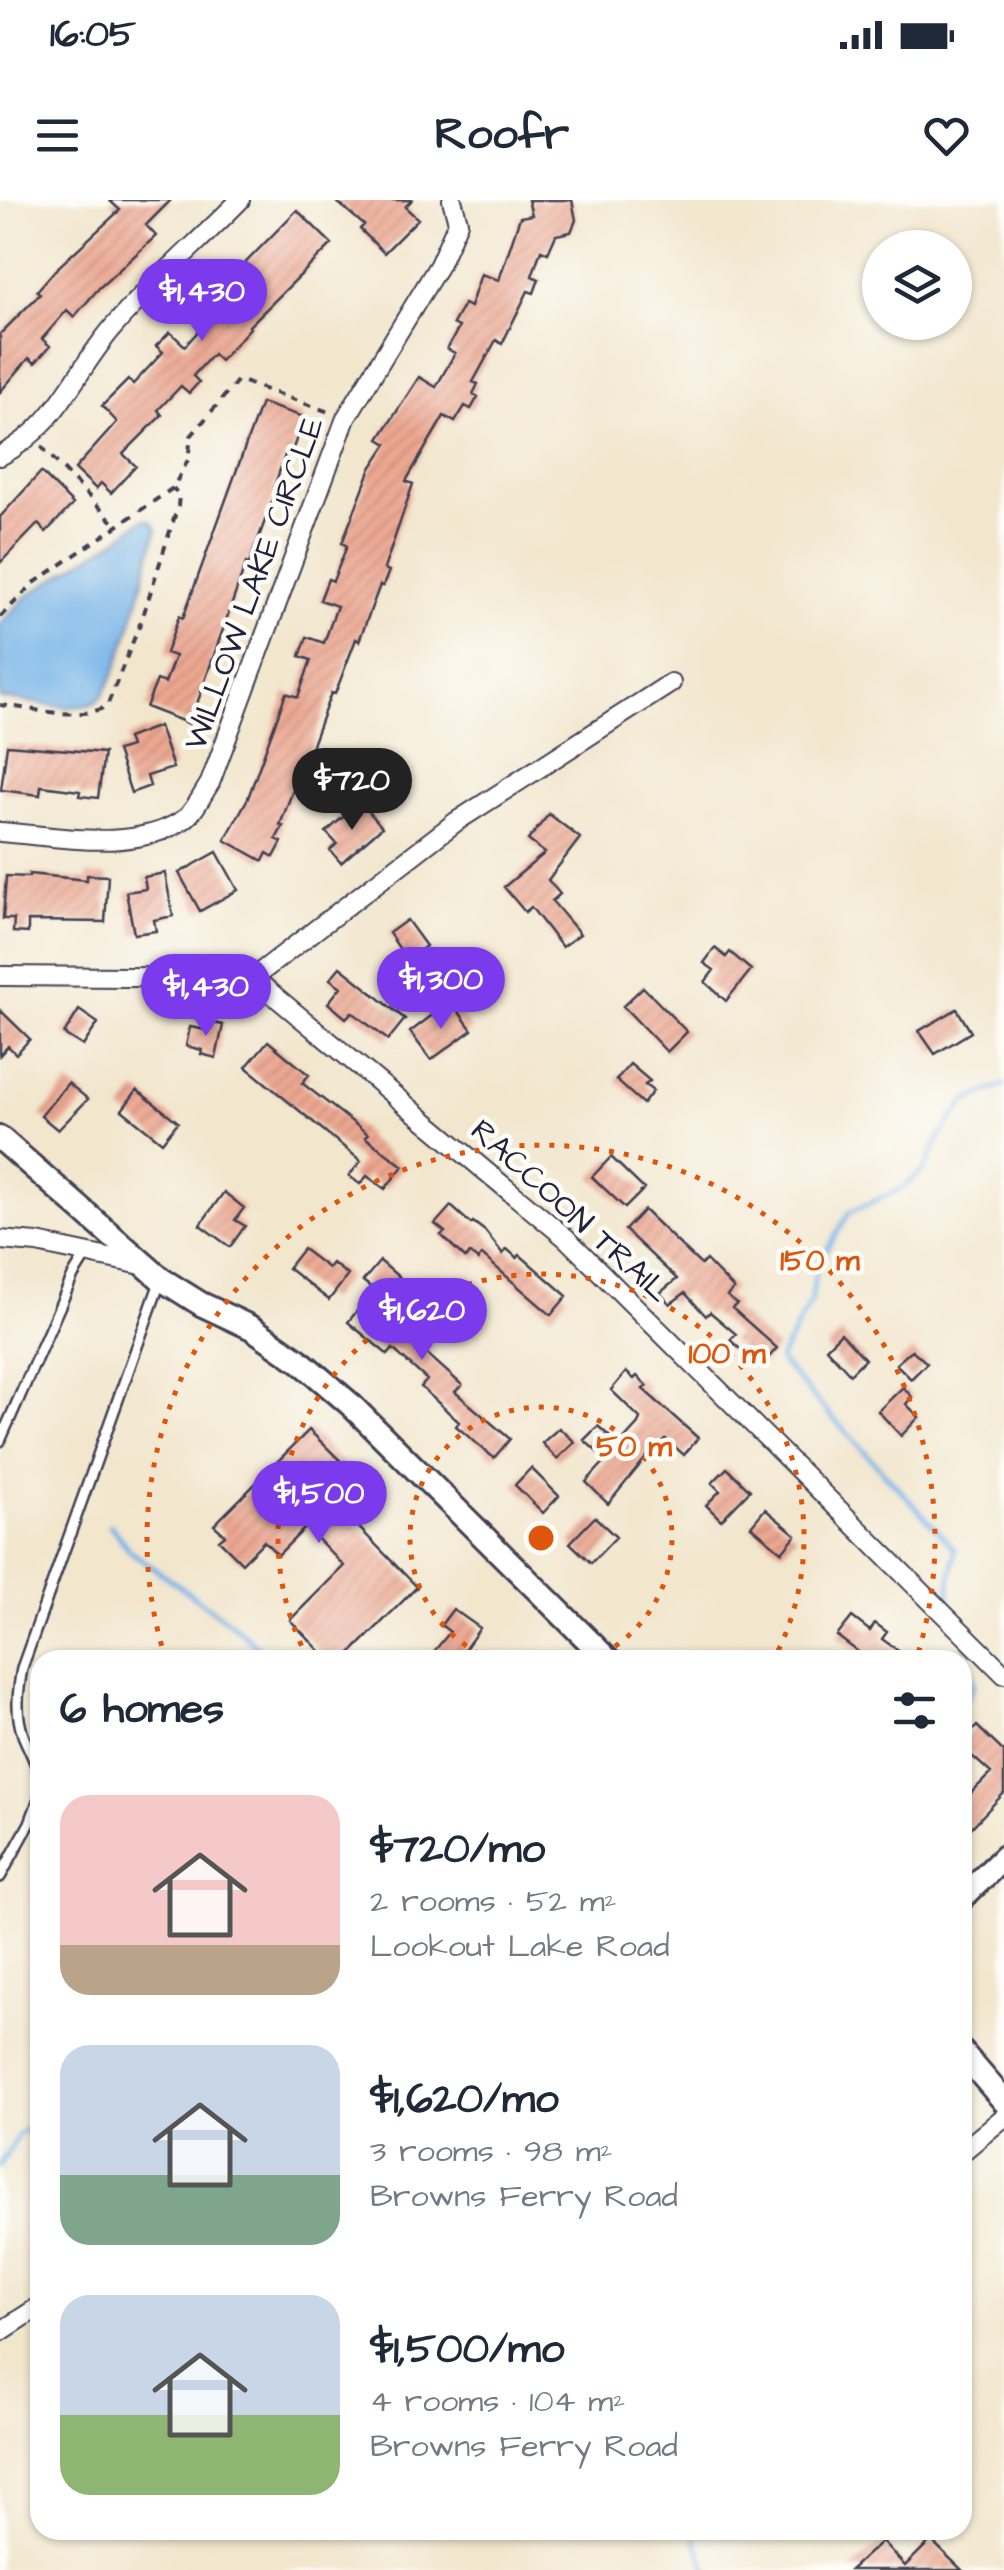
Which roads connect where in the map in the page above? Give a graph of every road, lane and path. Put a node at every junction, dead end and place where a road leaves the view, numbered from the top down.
1 (240, 200) edge
2 (452, 200) edge
3 (346, 418) junction
4 (32, 437) junction
5 (0, 456) edge
6 (173, 488) junction
7 (117, 526) junction
8 (0, 617) edge
9 (671, 684) dead end
10 (0, 705) edge
11 (0, 832) edge
12 (0, 976) edge
13 (253, 978) junction
14 (0, 1138) edge
15 (0, 1240) edge
16 (87, 1253) junction
17 (152, 1272) junction
18 (0, 1441) edge
19 (598, 1650) edge
20 (1004, 1674) edge
21 (30, 1751) edge
22 (30, 1823) edge
23 (1004, 1856) edge
24 (0, 1877) edge
25 (972, 1888) edge
26 (972, 2064) edge
27 (1004, 2101) edge
28 (1004, 2117) edge
29 (972, 2144) edge
30 (30, 2312) edge
31 (0, 2332) edge

1 - 4 street
2 - 3 street, WILLOW LAKE CIRCLE
3 - 6 path
3 - 11 street, WILLOW LAKE CIRCLE
4 - 5 street
4 - 7 path
6 - 7 path
6 - 10 path
7 - 8 path
9 - 13 street
12 - 13 street
13 - 20 street, RACCOON TRAIL
14 - 17 street
15 - 16 street
16 - 17 street
16 - 18 lane
17 - 19 street
17 - 21 lane
22 - 24 lane
23 - 25 street
26 - 27 street
28 - 29 street
30 - 31 street

